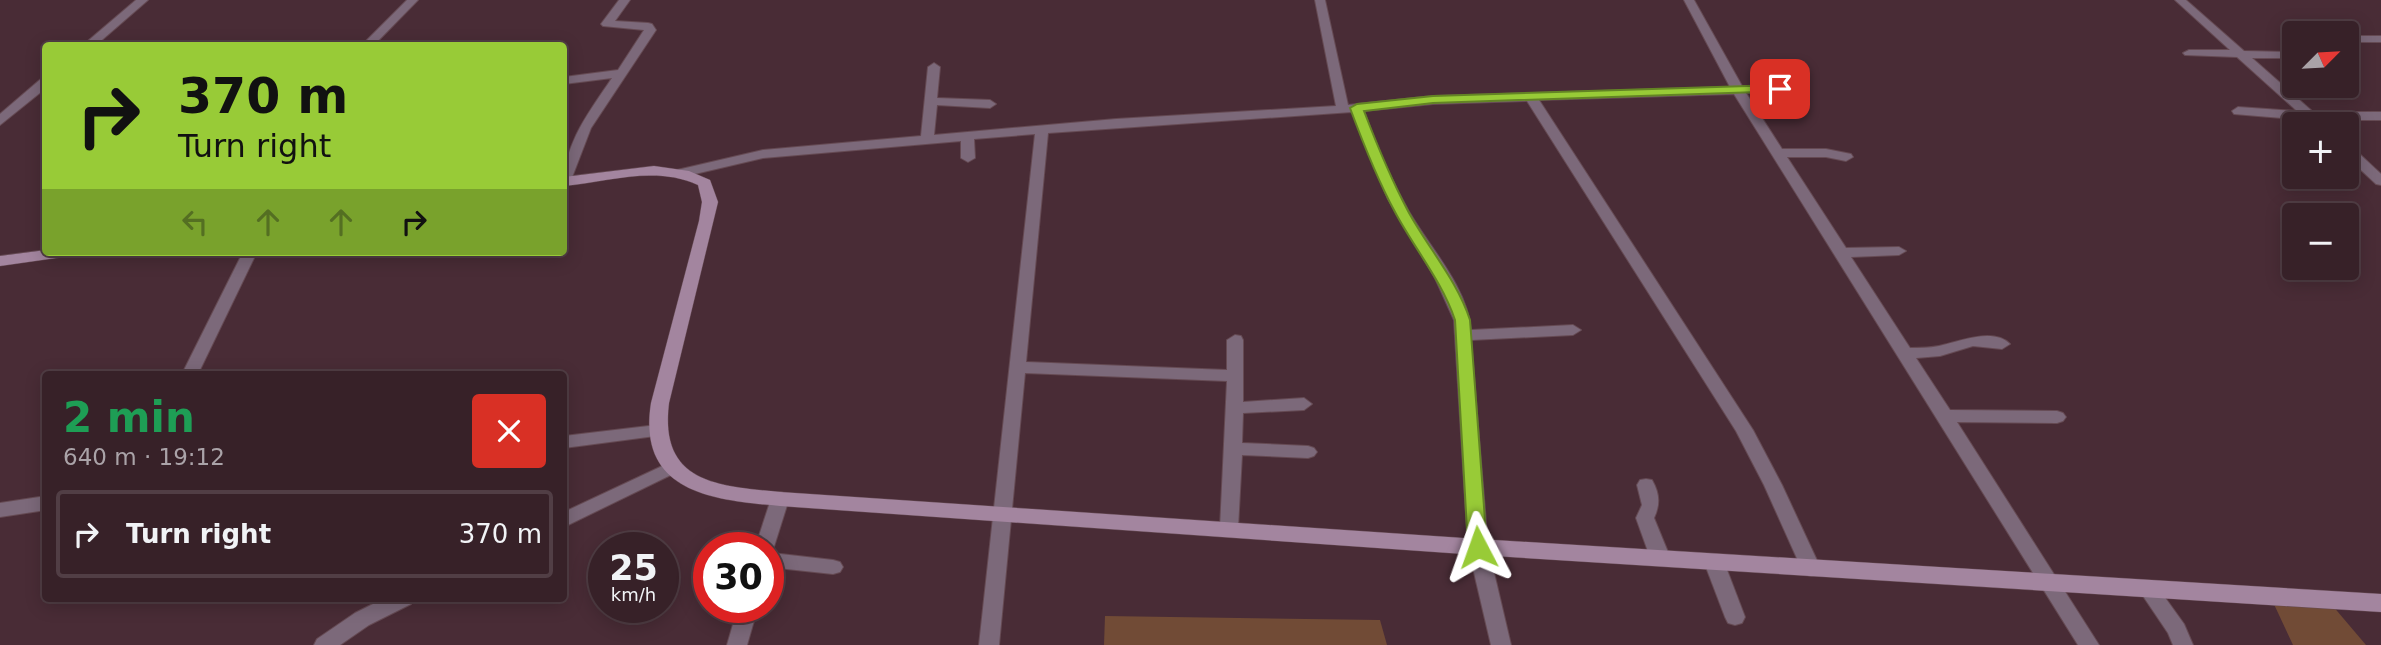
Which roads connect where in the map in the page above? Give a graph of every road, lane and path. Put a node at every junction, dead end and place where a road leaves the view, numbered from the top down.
1 (143, 0) edge
2 (413, 0) edge
3 (625, 0) edge
4 (1320, 0) edge
5 (1689, 0) edge
6 (2180, 0) edge
7 (2359, 39) edge
8 (2381, 39) edge
9 (92, 42) edge
10 (370, 42) edge
11 (2189, 53) dead end
12 (2240, 55) junction
13 (2282, 55) edge
14 (934, 66) dead end
15 (621, 73) junction
16 (567, 80) edge
17 (42, 84) edge
18 (1802, 88) dead end
19 (1738, 90) junction
20 (1530, 96) junction
21 (931, 101) junction
22 (990, 104) dead end
23 (1350, 109) junction
24 (2238, 111) dead end
25 (2306, 112) edge
26 (2282, 116) edge
27 (2381, 116) edge
28 (2359, 117) edge
29 (0, 121) edge
30 (1042, 129) junction
31 (967, 135) junction
32 (927, 139) junction
33 (1777, 153) junction
34 (1846, 156) dead end
35 (968, 158) dead end
36 (2359, 161) edge
37 (567, 173) edge
38 (682, 173) junction
39 (567, 181) edge
40 (2381, 181) edge
41 (1899, 251) dead end
42 (1841, 253) junction
43 (42, 255) edge
44 (248, 256) edge
45 (0, 261) edge
46 (1573, 330) dead end
47 (1464, 335) junction
48 (1235, 340) dead end
49 (2002, 344) dead end
50 (1904, 354) junction
51 (1018, 367) junction
52 (191, 371) edge
53 (1235, 376) junction
54 (1304, 404) dead end
55 (1235, 408) junction
56 (1944, 416) junction
57 (2057, 417) dead end
58 (657, 431) junction
59 (567, 442) edge
60 (1234, 449) junction
61 (1308, 452) dead end
62 (673, 467) junction
63 (1646, 485) dead end
64 (780, 499) junction
65 (42, 504) edge
66 (0, 510) edge
67 (1003, 513) junction
68 (567, 519) edge
69 (1230, 528) junction
70 (770, 532) edge
71 (1478, 547) junction
72 (1660, 556) junction
73 (784, 562) edge
74 (1714, 562) junction
75 (833, 567) dead end
76 (1811, 569) junction
77 (2052, 584) junction
78 (2149, 590) junction
79 (396, 602) edge
80 (2381, 603) edge
81 (1735, 617) dead end
82 (743, 623) edge
83 (324, 645) edge
84 (737, 645) edge
85 (989, 645) edge
86 (1501, 645) edge
87 (2089, 645) edge
88 (2183, 645) edge

1 - 9 street
2 - 10 street
3 - 15 street
4 - 23 street
5 - 19 street
6 - 12 street
7 - 8 street
11 - 12 street
12 - 13 street
12 - 25 street
14 - 21 street
15 - 16 street
15 - 37 street
17 - 29 street
18 - 19 street
19 - 20 street
19 - 33 street
20 - 23 street
20 - 76 street
21 - 22 street
21 - 32 street
23 - 30 street
23 - 47 street
24 - 26 street
27 - 28 street
30 - 31 street
30 - 51 street
31 - 32 street
31 - 35 street
32 - 38 street
33 - 34 street
33 - 42 street
36 - 40 street
38 - 39 main road
38 - 58 main road
41 - 42 street
42 - 50 street
43 - 45 main road
44 - 52 street
46 - 47 street
47 - 71 street
48 - 53 street
49 - 50 street
50 - 56 street
51 - 53 street
51 - 67 street
53 - 55 street
54 - 55 street
55 - 60 street
56 - 57 street
56 - 77 street
58 - 59 street
58 - 62 main road
60 - 61 street
60 - 69 street
62 - 64 main road
62 - 68 street
63 - 72 street
64 - 67 main road
64 - 70 street
65 - 66 street
67 - 69 main road
67 - 85 street
69 - 71 main road
71 - 72 main road
71 - 86 street
72 - 74 main road
73 - 75 street
74 - 76 main road
74 - 81 street
76 - 77 main road
77 - 78 main road
77 - 87 street
78 - 80 main road
78 - 88 street
79 - 83 street
82 - 84 street

